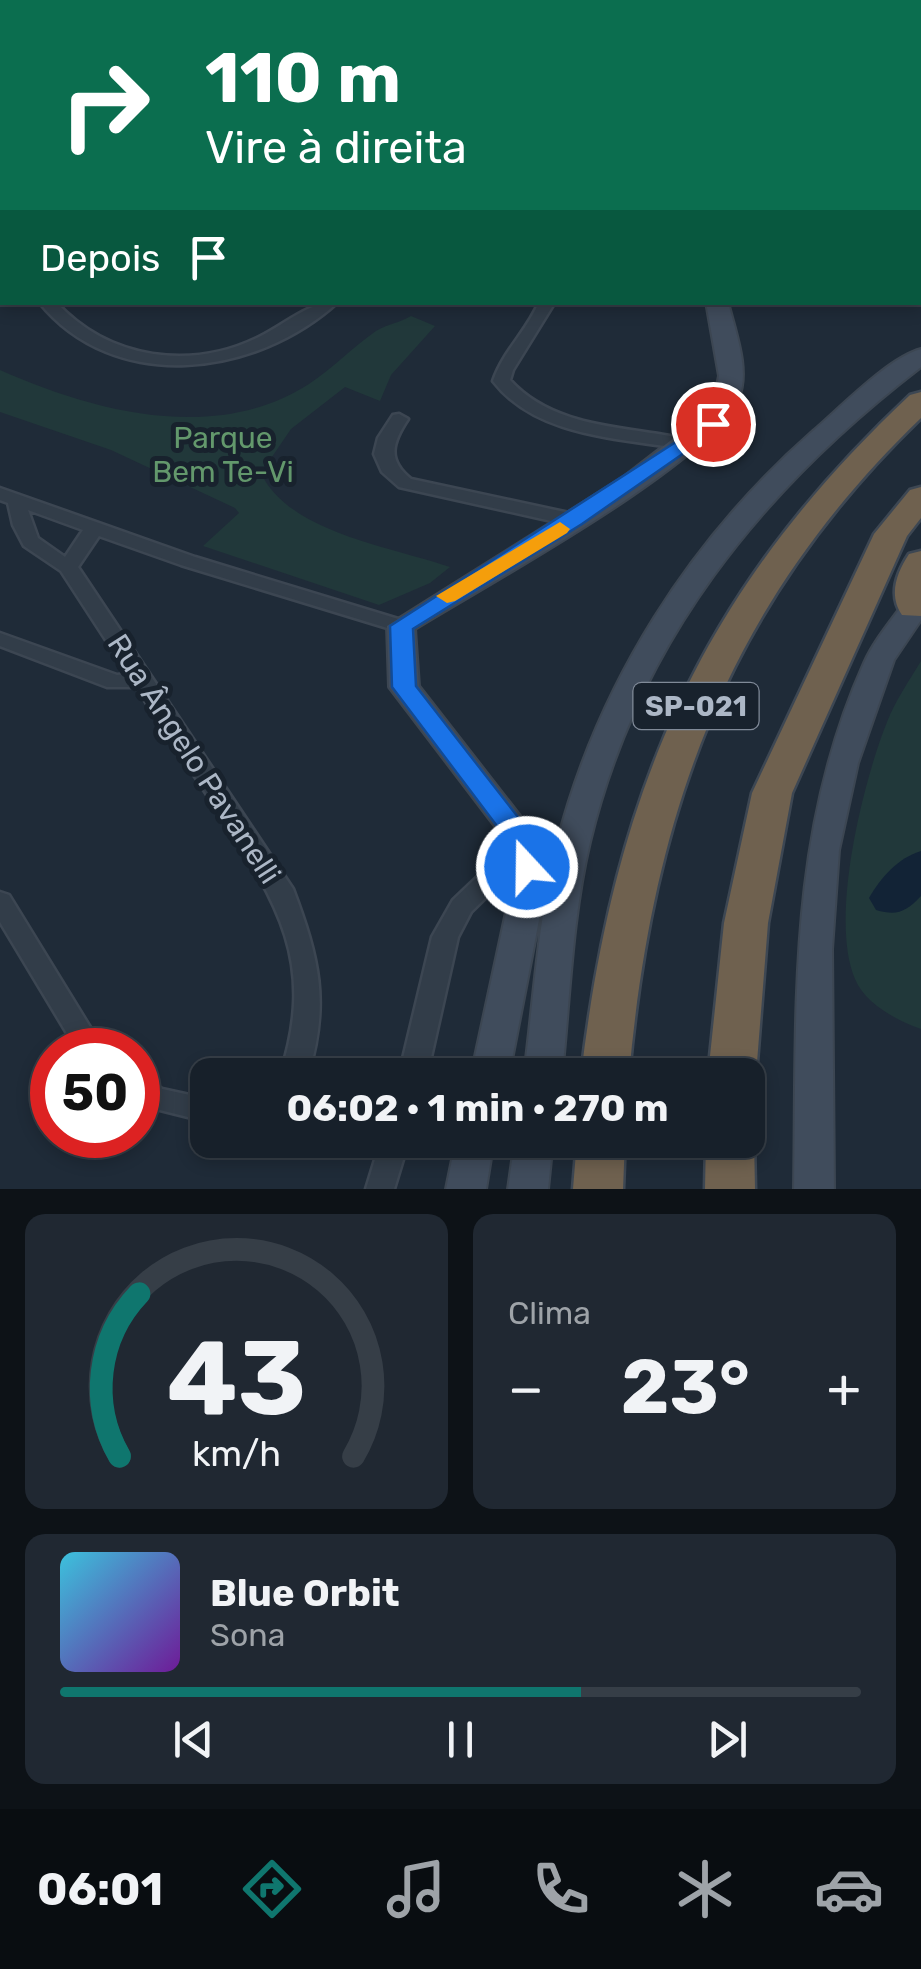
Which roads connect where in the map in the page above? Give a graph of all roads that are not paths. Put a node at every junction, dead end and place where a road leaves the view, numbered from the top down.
1 (50, 305) edge
2 (325, 305) edge
3 (546, 305) edge
4 (717, 305) edge
5 (921, 356) edge
6 (921, 401) edge
7 (398, 419) dead end
8 (684, 444) junction
9 (9, 497) edge
10 (921, 497) edge
11 (574, 520) junction
12 (94, 528) junction
13 (921, 561) edge
14 (68, 567) junction
15 (918, 603) edge
16 (401, 626) junction
17 (0, 639) edge
18 (143, 679) junction
19 (526, 844) junction
20 (0, 902) edge
21 (77, 1028) edge
22 (298, 1058) edge
23 (418, 1058) edge
24 (493, 1058) edge
25 (545, 1058) edge
26 (606, 1058) edge
27 (734, 1058) edge
28 (160, 1100) edge
29 (190, 1107) edge
30 (389, 1158) edge
31 (472, 1158) edge
32 (532, 1158) edge
33 (600, 1158) edge
34 (730, 1158) edge
35 (380, 1189) edge
36 (466, 1189) edge
37 (528, 1189) edge
38 (598, 1189) edge
39 (730, 1189) edge
40 (814, 1189) edge

1 - 2 street
3 - 8 street
4 - 8 main road
5 - 25 main road
6 - 26 highway, SP-021
7 - 11 street
8 - 11 main road
9 - 12 street
9 - 14 street, Rua Ângelo Pavanelli
10 - 27 highway, SP-021
11 - 16 main road
12 - 14 street
12 - 16 street
13 - 15 highway
14 - 18 street, Rua Ângelo Pavanelli
15 - 40 main road
16 - 19 main road
17 - 18 street
18 - 22 street, Rua Ângelo Pavanelli
19 - 23 street
19 - 24 main road
20 - 21 street
28 - 29 street
30 - 35 street
31 - 36 main road
32 - 37 main road
33 - 38 highway
34 - 39 highway

